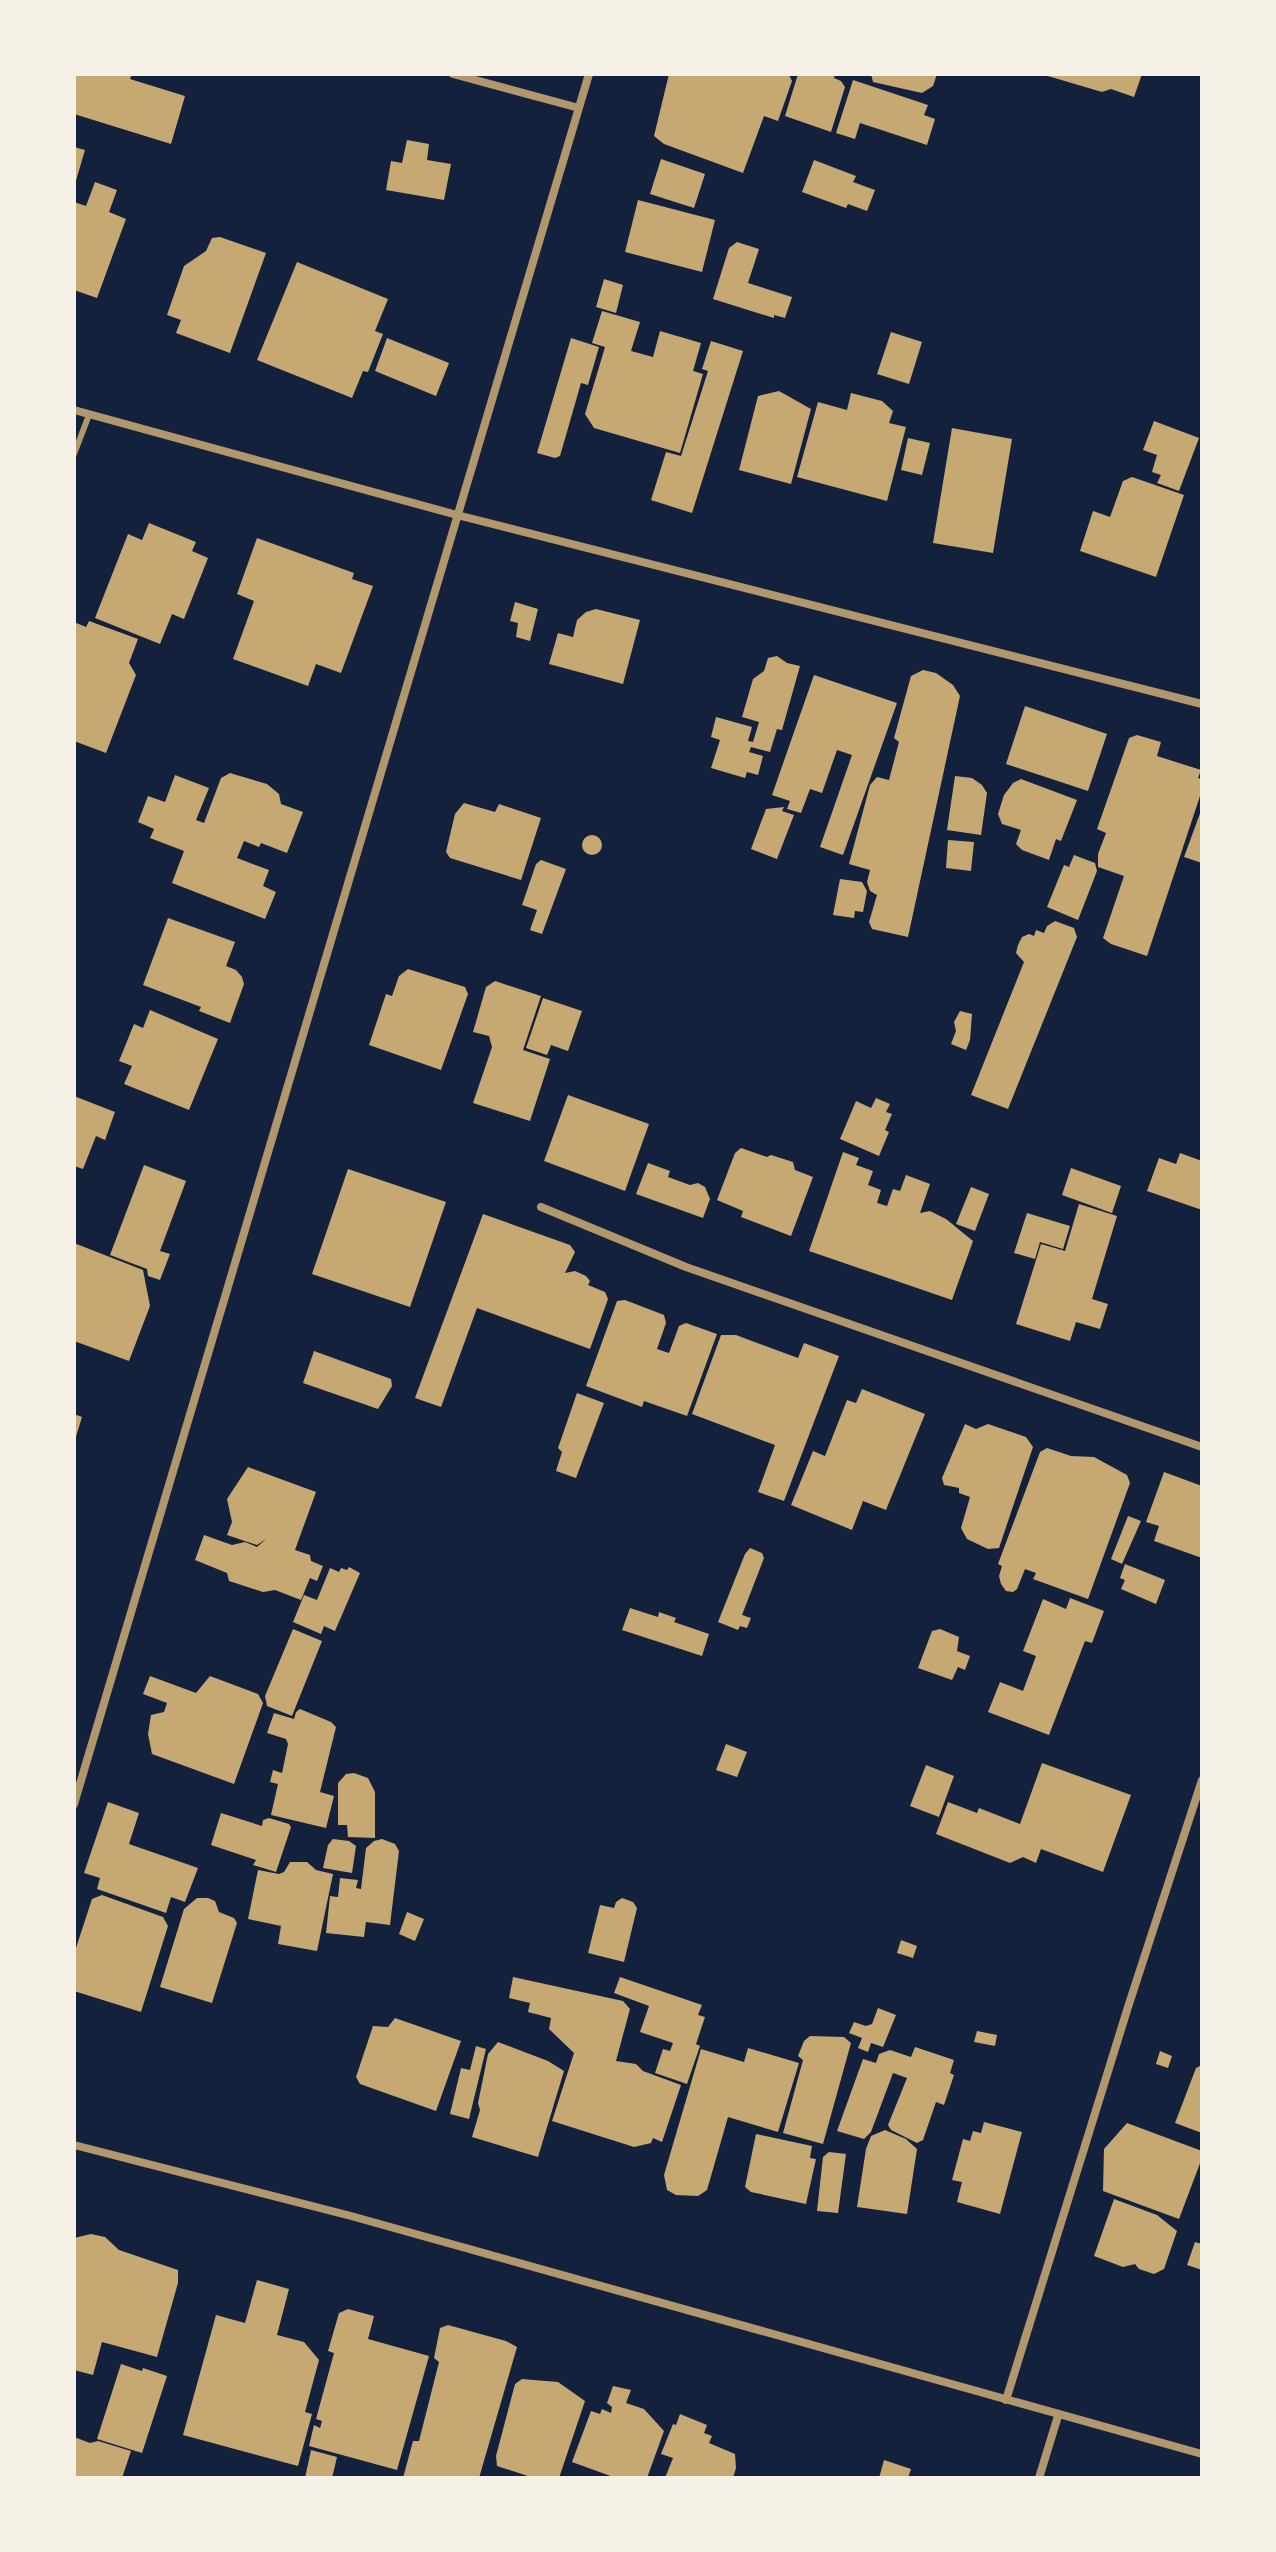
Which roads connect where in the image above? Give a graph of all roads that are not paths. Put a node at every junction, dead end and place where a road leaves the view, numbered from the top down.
1 (453, 74) edge
2 (589, 74) edge
3 (579, 108) junction
4 (74, 410) edge
5 (89, 415) junction
6 (74, 454) edge
7 (457, 515) junction
8 (1202, 704) edge
9 (541, 1207) dead end
10 (1202, 1447) edge
11 (1202, 1780) edge
12 (74, 1804) edge
13 (74, 2145) edge
14 (1006, 2400) junction
15 (1058, 2416) junction
16 (1202, 2454) edge
17 (1039, 2478) edge

1 - 3 street
2 - 3 street
3 - 7 street
4 - 5 street
5 - 6 lane
5 - 7 street
7 - 8 street
7 - 12 street
9 - 10 street
11 - 14 street
13 - 14 street
14 - 15 street
15 - 16 street
15 - 17 street

